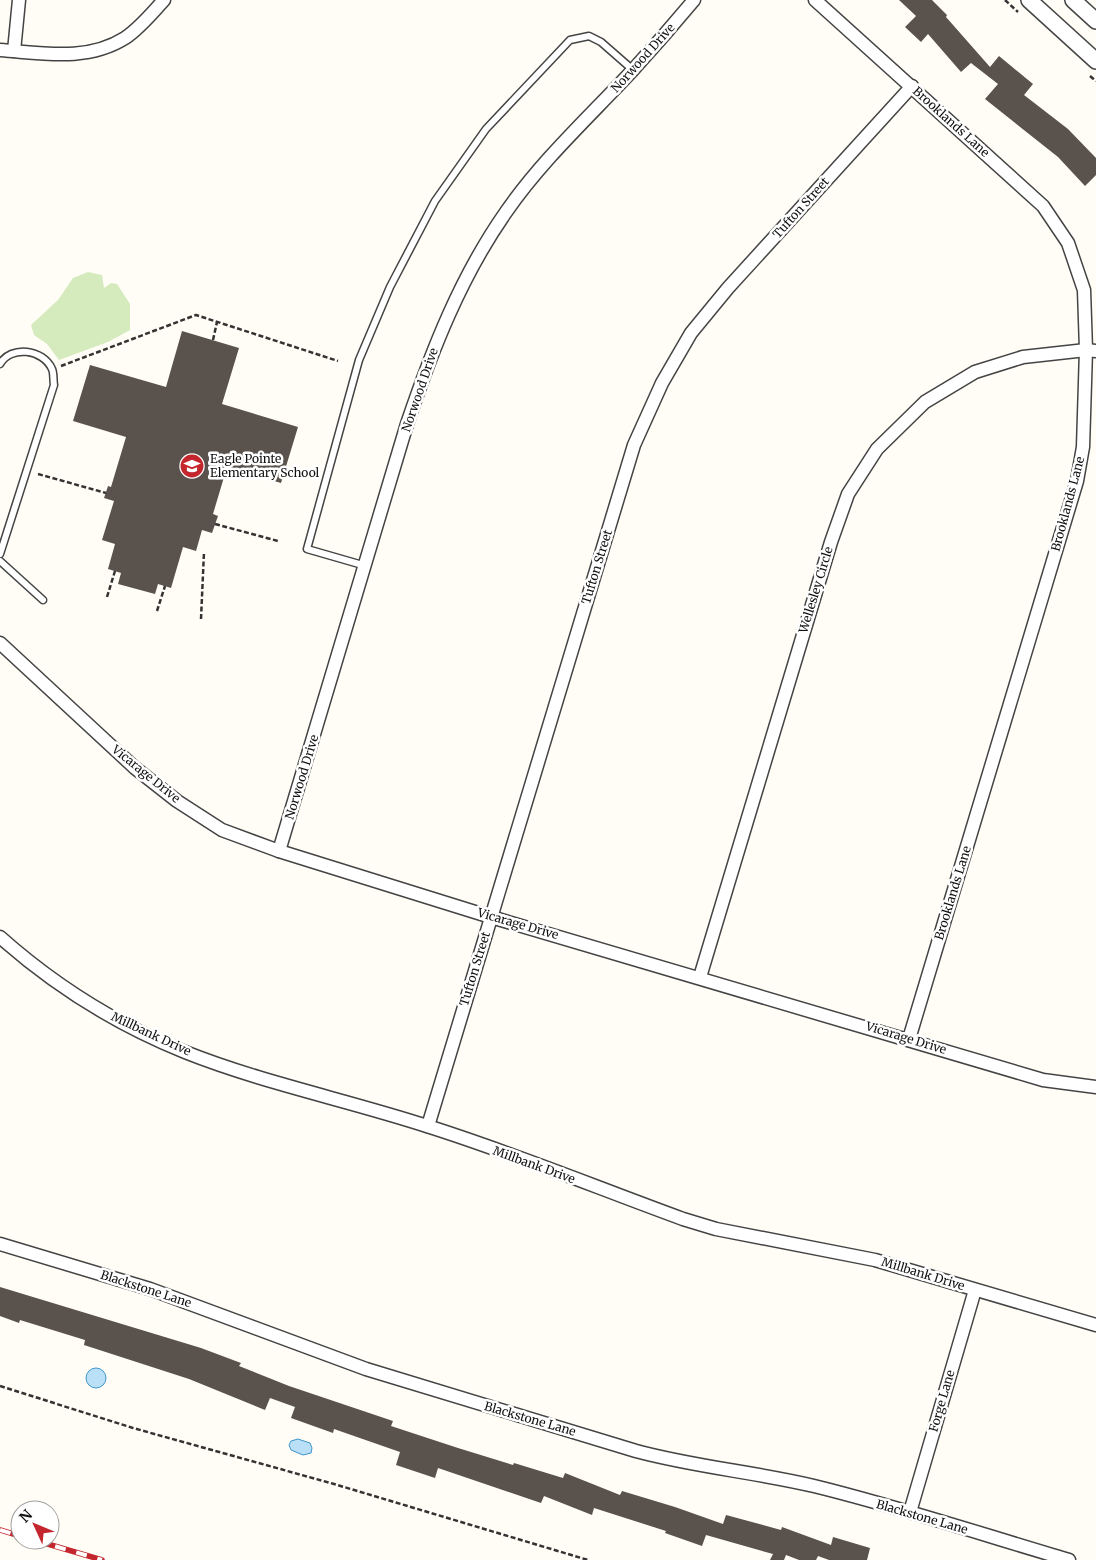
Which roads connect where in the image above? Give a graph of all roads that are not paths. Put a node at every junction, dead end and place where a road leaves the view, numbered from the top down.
1 (19, 0) edge
2 (164, 0) edge
3 (694, 0) edge
4 (815, 0) edge
5 (1029, 0) edge
6 (1073, 0) edge
7 (1096, 21) edge
8 (0, 50) edge
9 (14, 51) junction
10 (1096, 61) edge
11 (633, 70) junction
12 (912, 86) junction
13 (1091, 350) edge
14 (0, 364) edge
15 (0, 554) edge
16 (0, 561) edge
17 (366, 566) junction
18 (43, 600) dead end
19 (0, 642) edge
20 (279, 851) junction
21 (491, 917) junction
22 (0, 937) edge
23 (700, 977) junction
24 (909, 1039) junction
25 (1096, 1087) edge
26 (428, 1126) junction
27 (0, 1244) edge
28 (975, 1290) junction
29 (1096, 1325) edge
30 (910, 1512) junction
31 (1069, 1560) edge

1 - 9 street
2 - 9 street
3 - 11 street, Norwood Drive
4 - 12 street, Brooklands Lane
5 - 10 street
6 - 7 street
8 - 9 street
11 - 17 street, Norwood Drive
11 - 17 lane
12 - 13 street, Brooklands Lane
12 - 21 street, Tufton Street
13 - 23 street, Wellesley Circle
13 - 24 street, Brooklands Lane
14 - 15 lane
16 - 18 lane
17 - 20 street, Norwood Drive
19 - 20 street, Vicarage Drive
20 - 21 street, Vicarage Drive
21 - 23 street, Vicarage Drive
21 - 26 street, Tufton Street
22 - 26 street, Millbank Drive
23 - 24 street, Vicarage Drive
24 - 25 street, Vicarage Drive
26 - 28 street, Millbank Drive
27 - 30 street, Blackstone Lane
28 - 29 street, Millbank Drive
28 - 30 street, Forge Lane
30 - 31 street, Blackstone Lane

